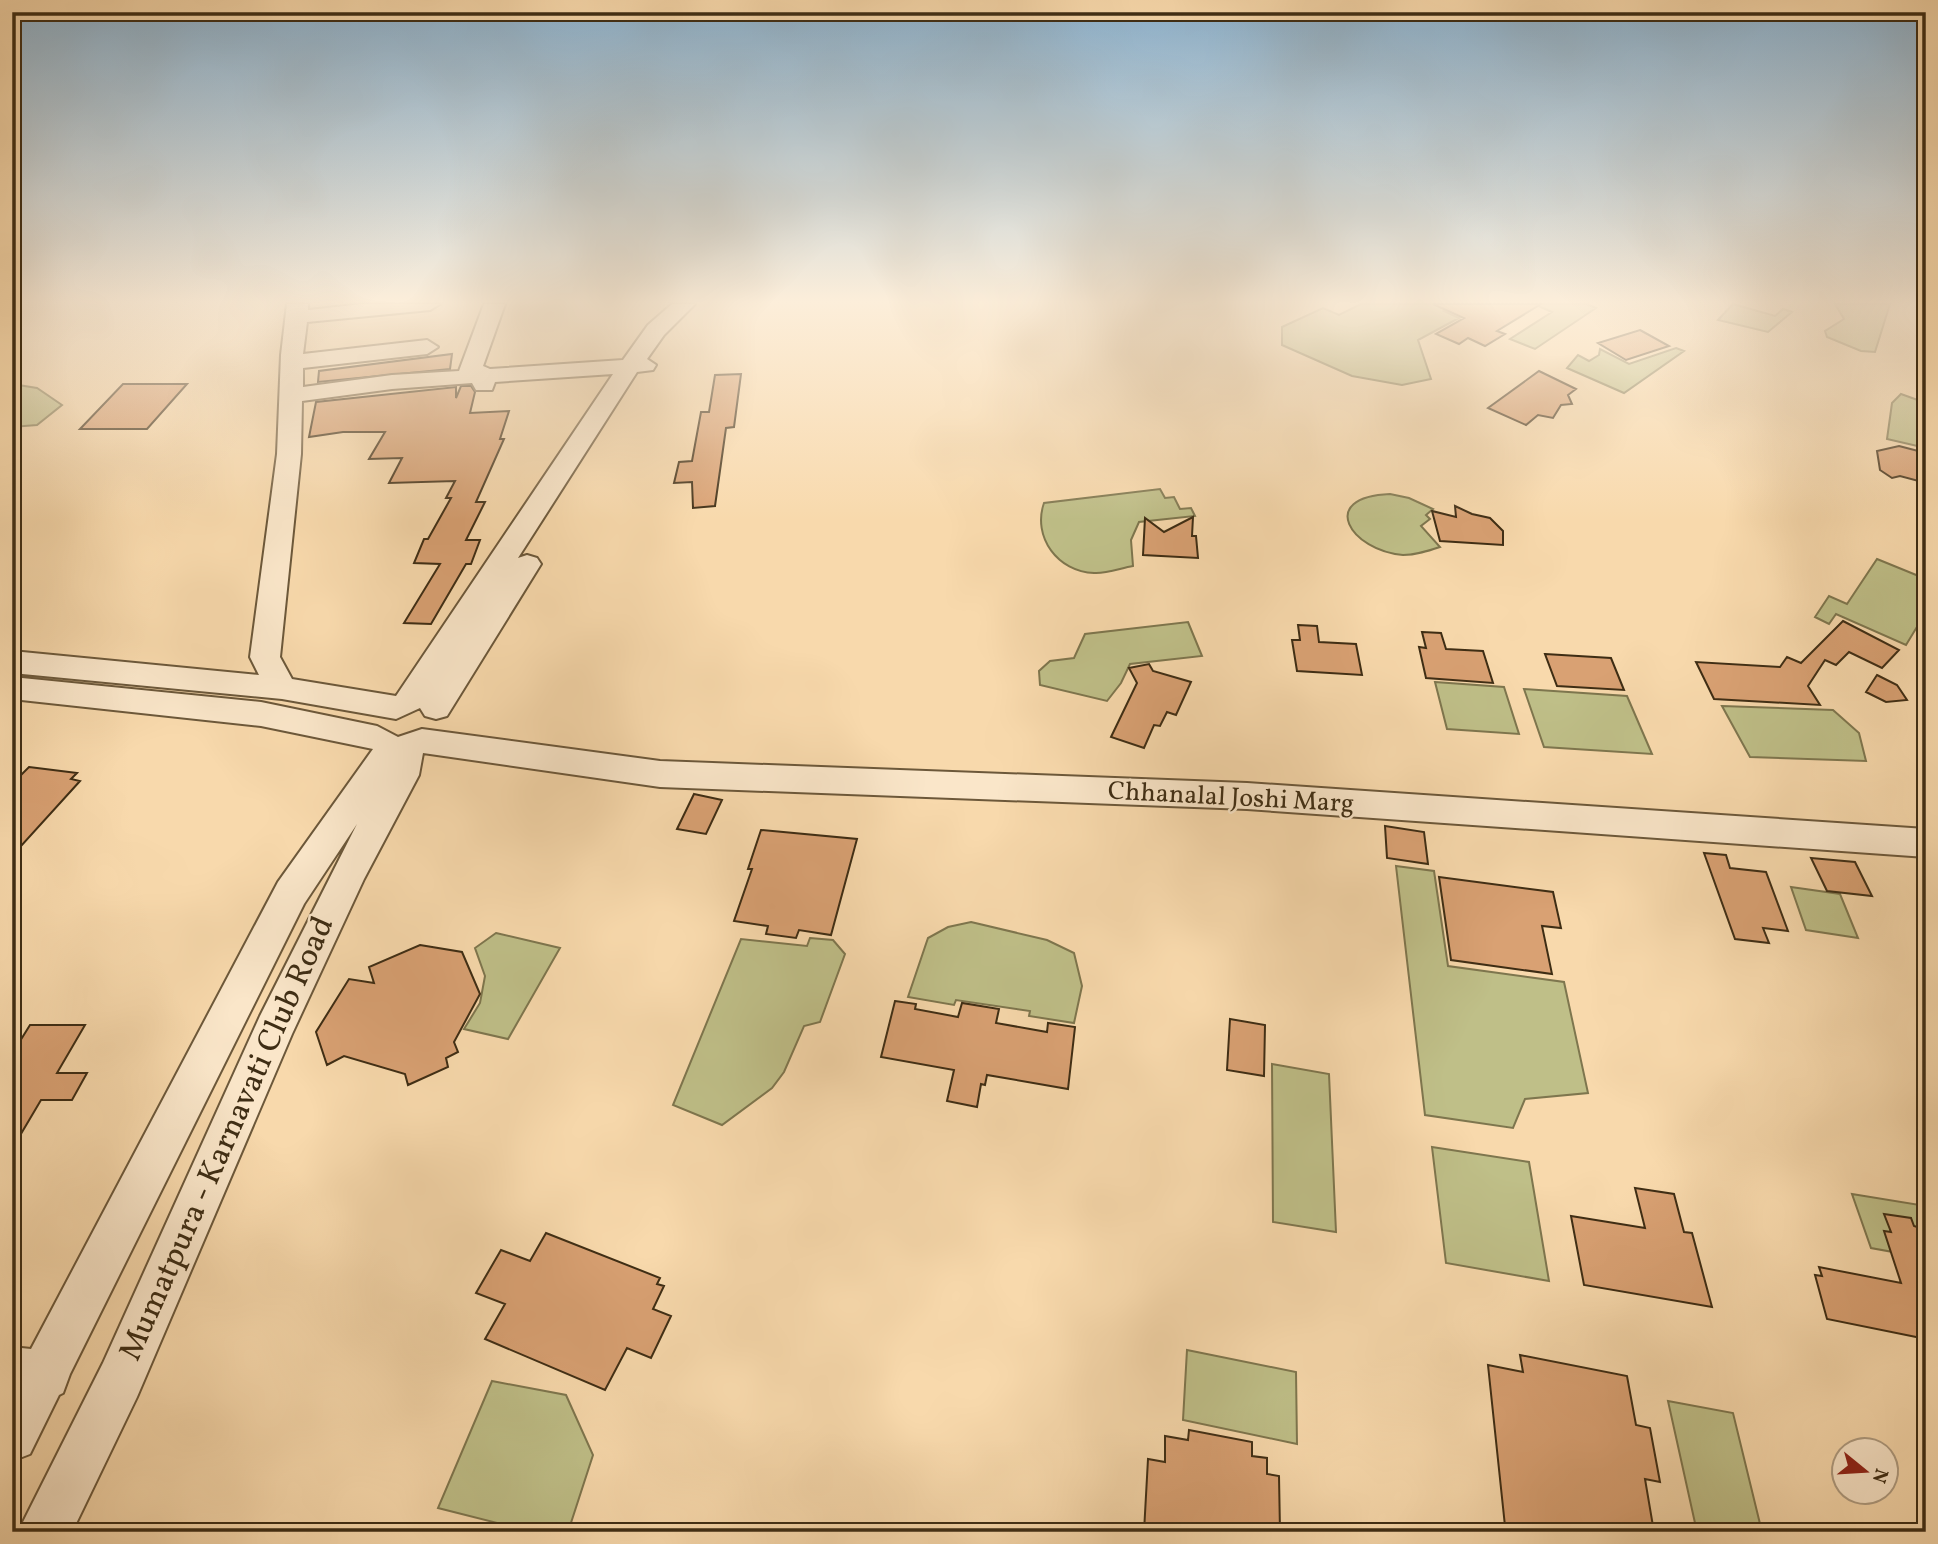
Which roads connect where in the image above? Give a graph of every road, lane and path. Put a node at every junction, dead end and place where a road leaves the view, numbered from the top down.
1 (292, 376) edge
2 (482, 376) edge
3 (565, 376) edge
4 (634, 376) edge
5 (483, 387) junction
6 (291, 396) junction
7 (12, 662) edge
8 (12, 688) edge
9 (282, 688) junction
10 (410, 726) junction
11 (1926, 843) edge
12 (29, 1374) edge
13 (12, 1436) edge
14 (44, 1532) edge

1 - 6 street
2 - 5 street
3 - 5 street
4 - 10 street
5 - 6 street
6 - 9 street
7 - 9 street
8 - 10 street
9 - 10 street
10 - 11 street, Chhanalal Joshi Marg
10 - 12 street, Mumatpura - Karnavati Club Road
10 - 14 street, Mumatpura - Karnavati Club Road
12 - 13 street, Mumatpura - Karnavati Club Road

